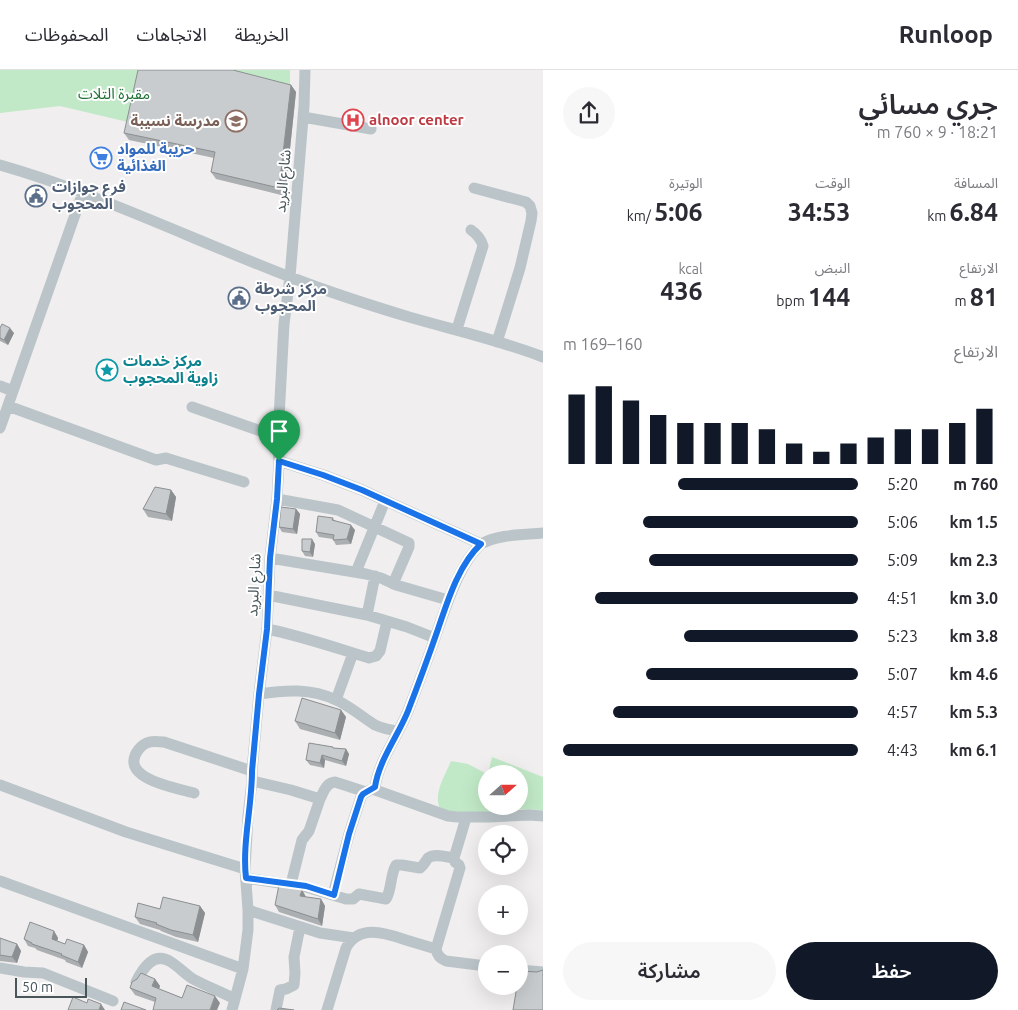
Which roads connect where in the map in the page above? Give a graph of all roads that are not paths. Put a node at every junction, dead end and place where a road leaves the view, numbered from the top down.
1 (305, 70) edge
2 (303, 117) junction
3 (371, 129) dead end
4 (0, 165) edge
5 (474, 188) dead end
6 (83, 192) junction
7 (471, 230) dead end
8 (290, 277) junction
9 (457, 329) junction
10 (497, 342) junction
11 (543, 357) edge
12 (0, 386) edge
13 (13, 391) junction
14 (8, 406) junction
15 (192, 407) dead end
16 (0, 428) edge
17 (278, 437) junction
18 (279, 461) junction
19 (244, 482) dead end
20 (277, 499) junction
21 (385, 501) junction
22 (375, 527) junction
23 (543, 533) edge
24 (481, 544) junction
25 (270, 558) junction
26 (356, 572) junction
27 (374, 576) junction
28 (394, 584) junction
29 (268, 595) junction
30 (448, 600) junction
31 (367, 615) junction
32 (387, 621) junction
33 (267, 629) junction
34 (435, 638) junction
35 (353, 653) junction
36 (259, 694) junction
37 (336, 700) junction
38 (398, 731) junction
39 (252, 776) junction
40 (0, 785) edge
41 (371, 790) junction
42 (194, 793) dead end
43 (320, 799) junction
44 (543, 816) edge
45 (466, 818) junction
46 (454, 858) junction
47 (245, 873) junction
48 (0, 882) edge
49 (291, 884) junction
50 (334, 895) junction
51 (248, 910) junction
52 (300, 927) junction
53 (354, 938) junction
54 (436, 949) junction
55 (478, 965) edge
56 (0, 968) edge
57 (243, 969) junction
58 (528, 971) edge
59 (543, 972) edge
60 (136, 982) edge
61 (113, 1001) dead end
62 (233, 1005) edge
63 (276, 1010) edge
64 (327, 1010) edge

1 - 2 street, شارع البريد
2 - 3 street
2 - 8 street, شارع البريد
4 - 6 street
5 - 10 street
6 - 8 street
6 - 13 street
7 - 9 street
8 - 9 street
8 - 17 street, شارع البريد
9 - 10 street
10 - 11 street
12 - 13 street
13 - 14 street
14 - 16 street
14 - 19 street
15 - 17 street
17 - 18 street, شارع البريد
18 - 20 street, شارع البريد
18 - 21 street
20 - 22 street
20 - 25 street, شارع البريد
21 - 22 street
21 - 24 street
22 - 26 street
22 - 28 street
23 - 24 street
24 - 30 street
25 - 26 street
25 - 29 street, شارع البريد
26 - 27 street
27 - 28 street
27 - 31 street
28 - 30 street
29 - 31 street
29 - 33 street, شارع البريد
30 - 34 street
31 - 32 street
32 - 34 street
32 - 35 street
33 - 35 street
33 - 36 street, شارع البريد
34 - 38 street
35 - 37 street
36 - 37 street
36 - 39 street, شارع البريد
37 - 38 street
38 - 41 street
39 - 42 street
39 - 43 street
39 - 47 street, شارع البريد
40 - 47 street
41 - 43 street
41 - 45 street
41 - 50 street
43 - 49 street
44 - 45 street
45 - 46 street
46 - 50 street
46 - 54 street
47 - 49 street
47 - 51 street, شارع البريد
48 - 57 street
49 - 50 street
51 - 52 street
51 - 57 street, شارع البريد
52 - 53 street
52 - 63 street
53 - 54 street
53 - 64 street
54 - 55 street
56 - 61 street
57 - 62 street, شارع البريد
58 - 59 street
60 - 62 street

